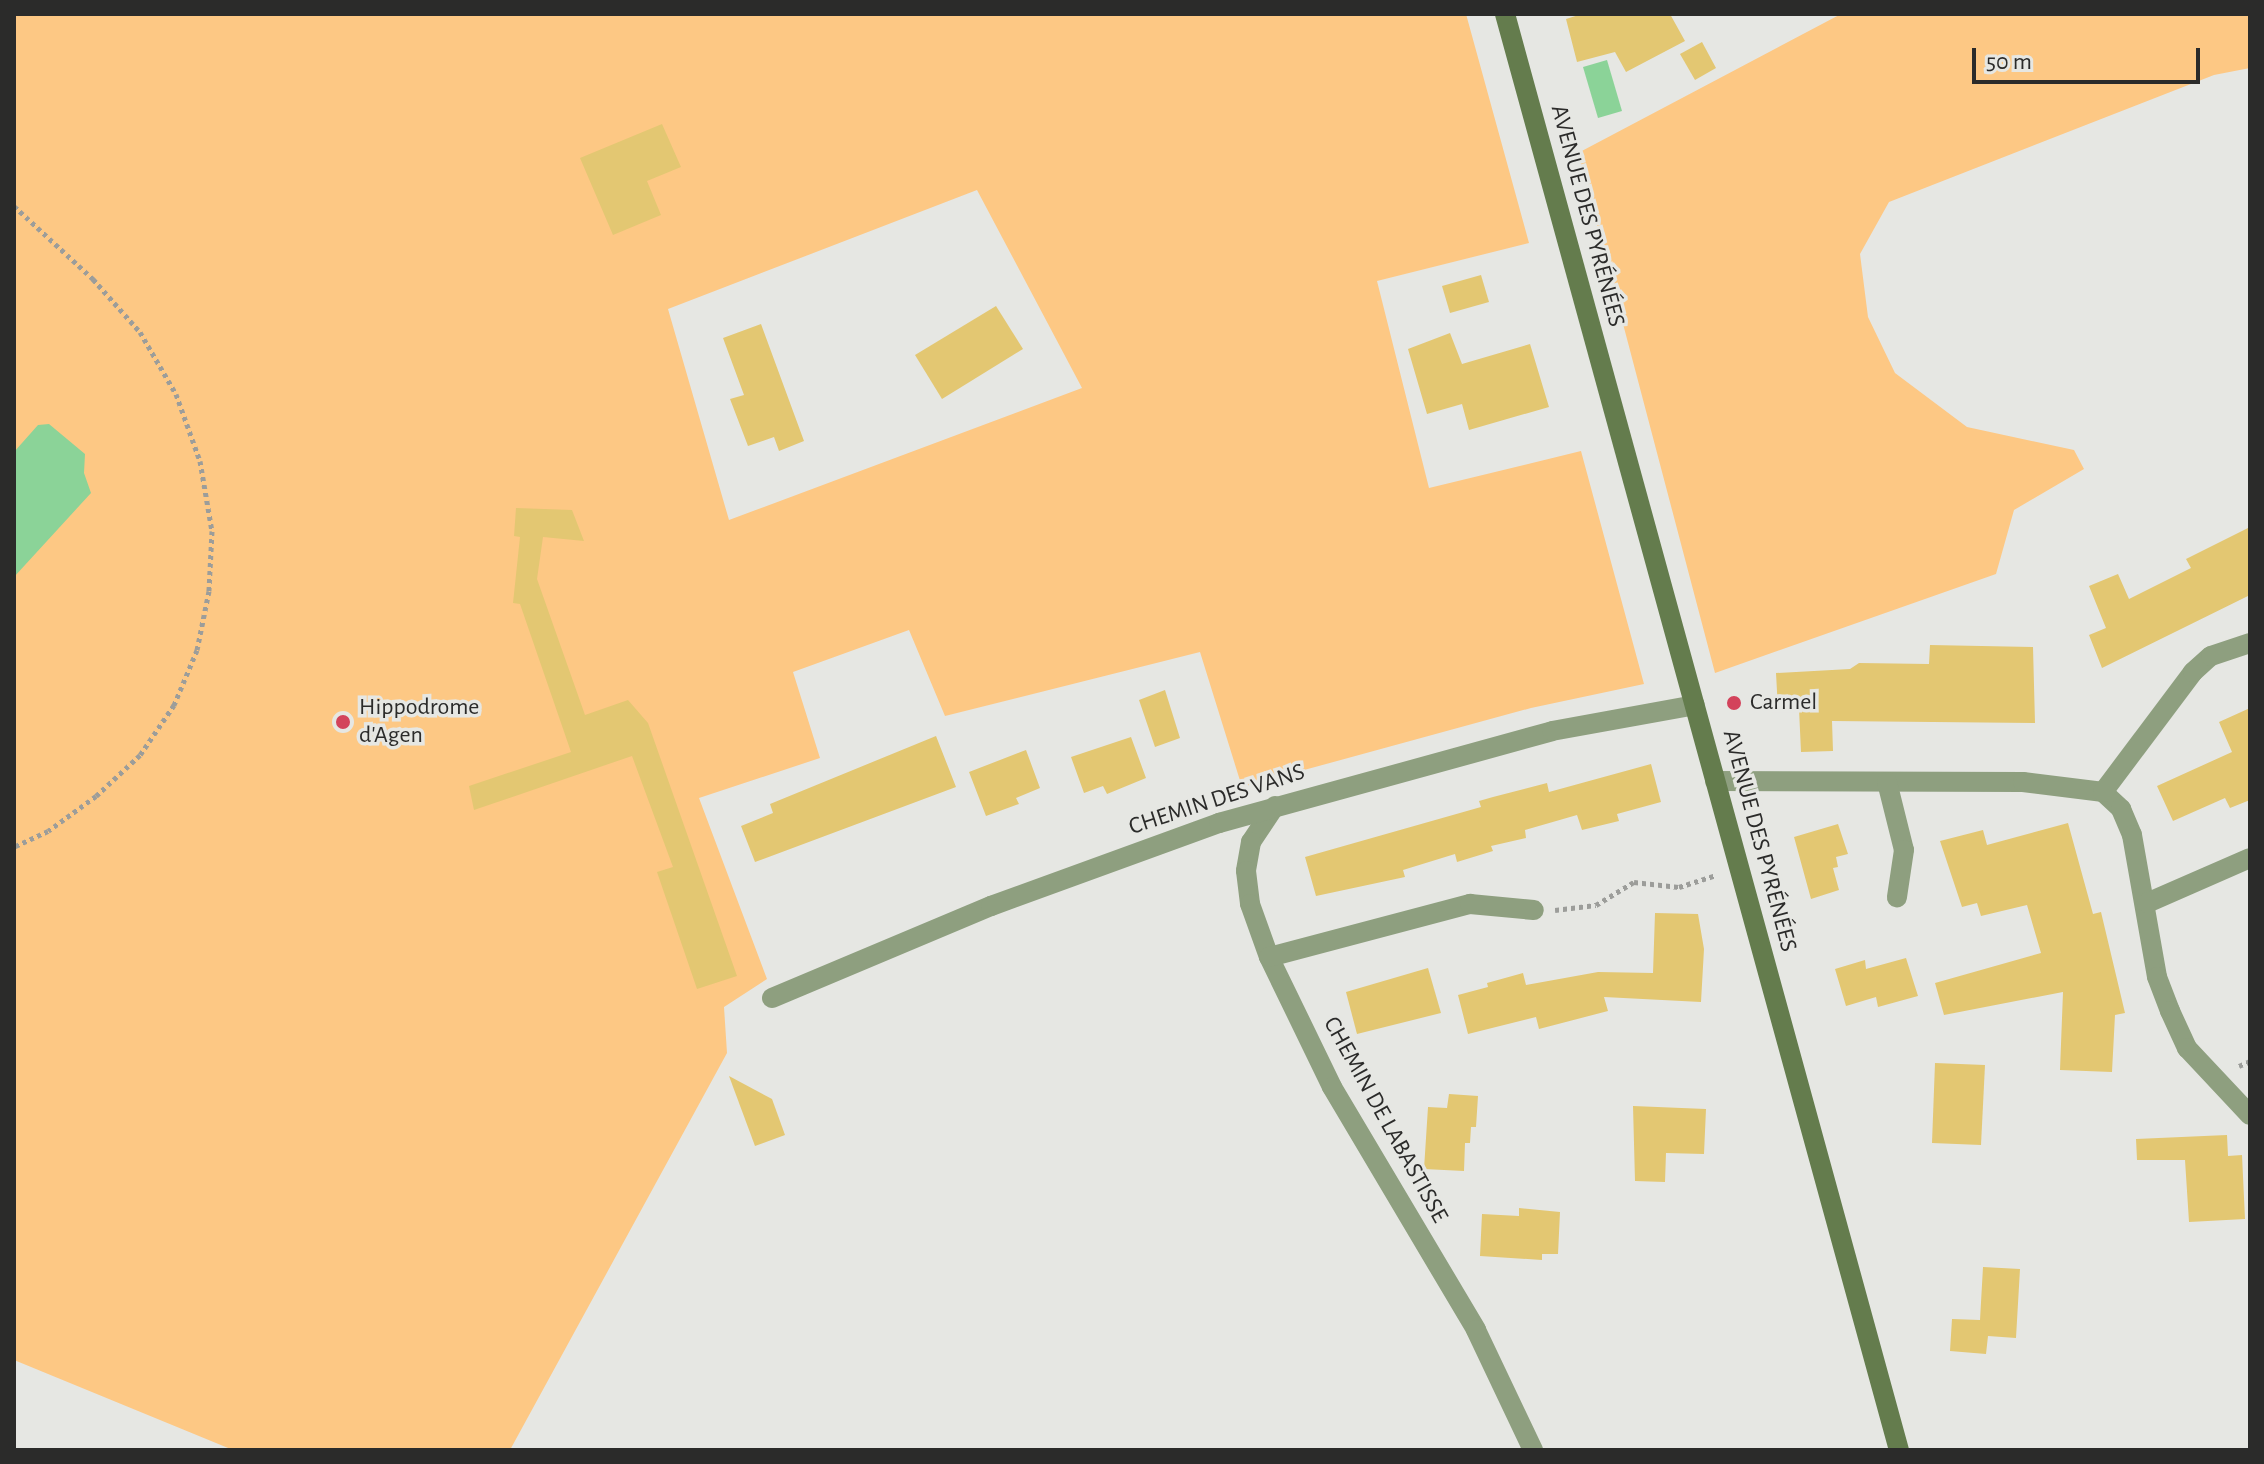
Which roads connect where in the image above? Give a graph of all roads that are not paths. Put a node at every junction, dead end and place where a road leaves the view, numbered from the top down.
1 (1505, 14) edge
2 (2250, 643) edge
3 (1695, 705) junction
4 (1715, 781) junction
5 (1887, 782) junction
6 (2103, 792) junction
7 (1275, 806) junction
8 (2250, 858) edge
9 (1897, 897) dead end
10 (2147, 903) junction
11 (1534, 910) road end
12 (1269, 957) junction
13 (772, 998) dead end
14 (2250, 1115) edge
15 (1533, 1450) edge
16 (1899, 1450) edge

1 - 3 main road, AVENUE DES PYRÉNÉES
2 - 6 street
3 - 4 main road, AVENUE DES PYRÉNÉES
3 - 7 street, CHEMIN DES VANS
4 - 5 street
4 - 16 main road, AVENUE DES PYRÉNÉES
5 - 6 street
5 - 9 street
6 - 10 street
7 - 12 street, CHEMIN DE LABASTISSE
7 - 13 street, CHEMIN DES VANS
8 - 10 street
10 - 14 street
11 - 12 street
12 - 15 street, CHEMIN DE LABASTISSE

